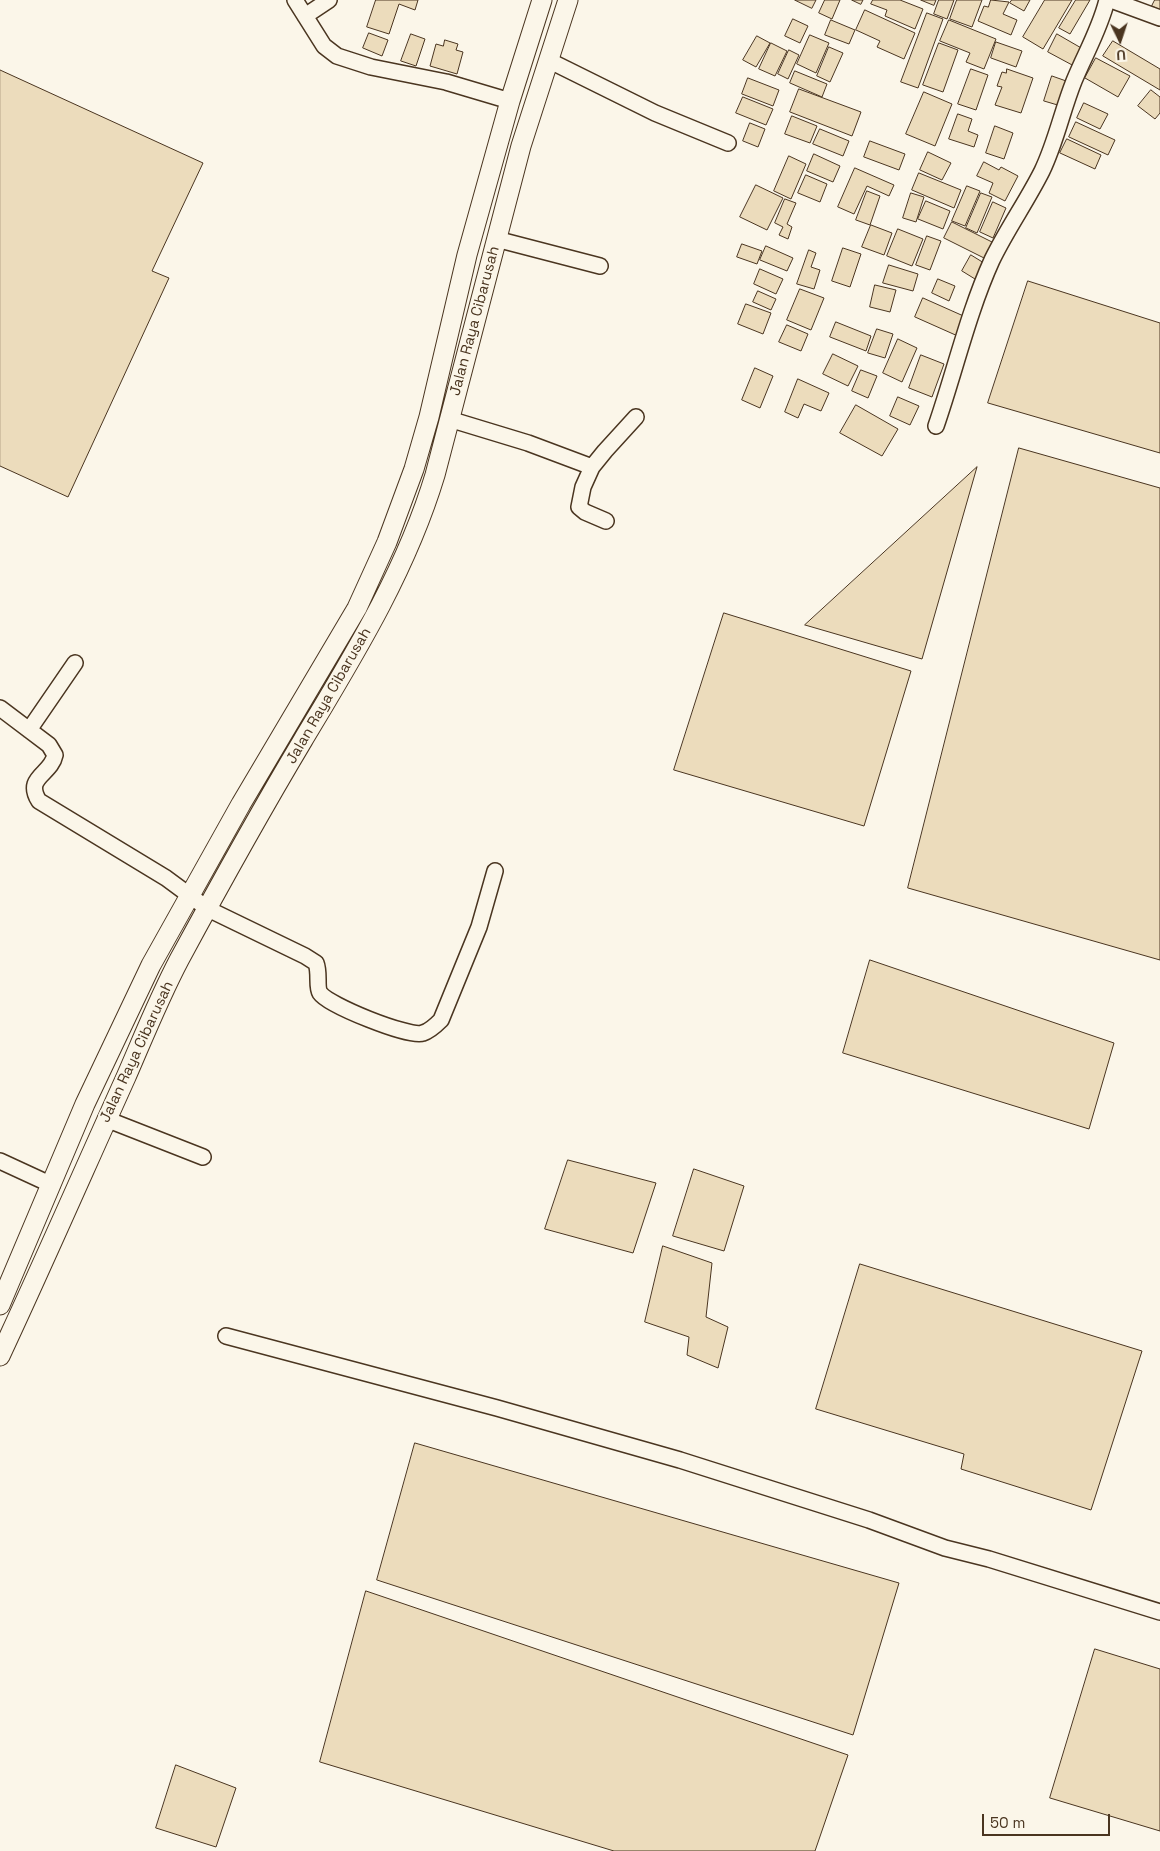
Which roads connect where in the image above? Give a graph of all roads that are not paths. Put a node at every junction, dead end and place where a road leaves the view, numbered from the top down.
1 (295, 0) edge
2 (329, 0) edge
3 (542, 0) edge
4 (568, 0) edge
5 (1107, 0) edge
6 (1111, 0) edge
7 (306, 16) junction
8 (1160, 18) edge
9 (526, 56) junction
10 (548, 62) junction
11 (510, 101) junction
12 (728, 143) dead end
13 (496, 239) junction
14 (600, 266) dead end
15 (636, 417) dead end
16 (449, 419) junction
17 (936, 426) dead end
18 (592, 468) junction
19 (606, 522) dead end
20 (75, 663) dead end
21 (0, 708) edge
22 (29, 730) junction
23 (495, 871) dead end
24 (189, 894) junction
25 (208, 909) junction
26 (106, 1119) junction
27 (203, 1157) dead end
28 (0, 1161) edge
29 (52, 1185) junction
30 (0, 1305) edge
31 (226, 1336) dead end
32 (0, 1356) edge
33 (1160, 1612) edge

1 - 7 street
2 - 7 street
3 - 9 street, Jalan Raya Cibarusah
4 - 10 street, Jalan Raya Cibarusah
5 - 17 street
6 - 8 street
7 - 11 street
9 - 10 street
9 - 11 street, Jalan Raya Cibarusah
10 - 12 street
10 - 13 street, Jalan Raya Cibarusah
11 - 24 street, Jalan Raya Cibarusah
13 - 14 street
13 - 16 street, Jalan Raya Cibarusah
15 - 18 street
16 - 18 street
16 - 25 street, Jalan Raya Cibarusah
18 - 19 street
20 - 22 street
21 - 22 street
22 - 24 street
23 - 25 street
24 - 25 street
24 - 29 street, Jalan Raya Cibarusah
25 - 26 street, Jalan Raya Cibarusah
26 - 27 street
26 - 32 street, Jalan Raya Cibarusah
28 - 29 street
29 - 30 street, Jalan Raya Cibarusah
31 - 33 street

